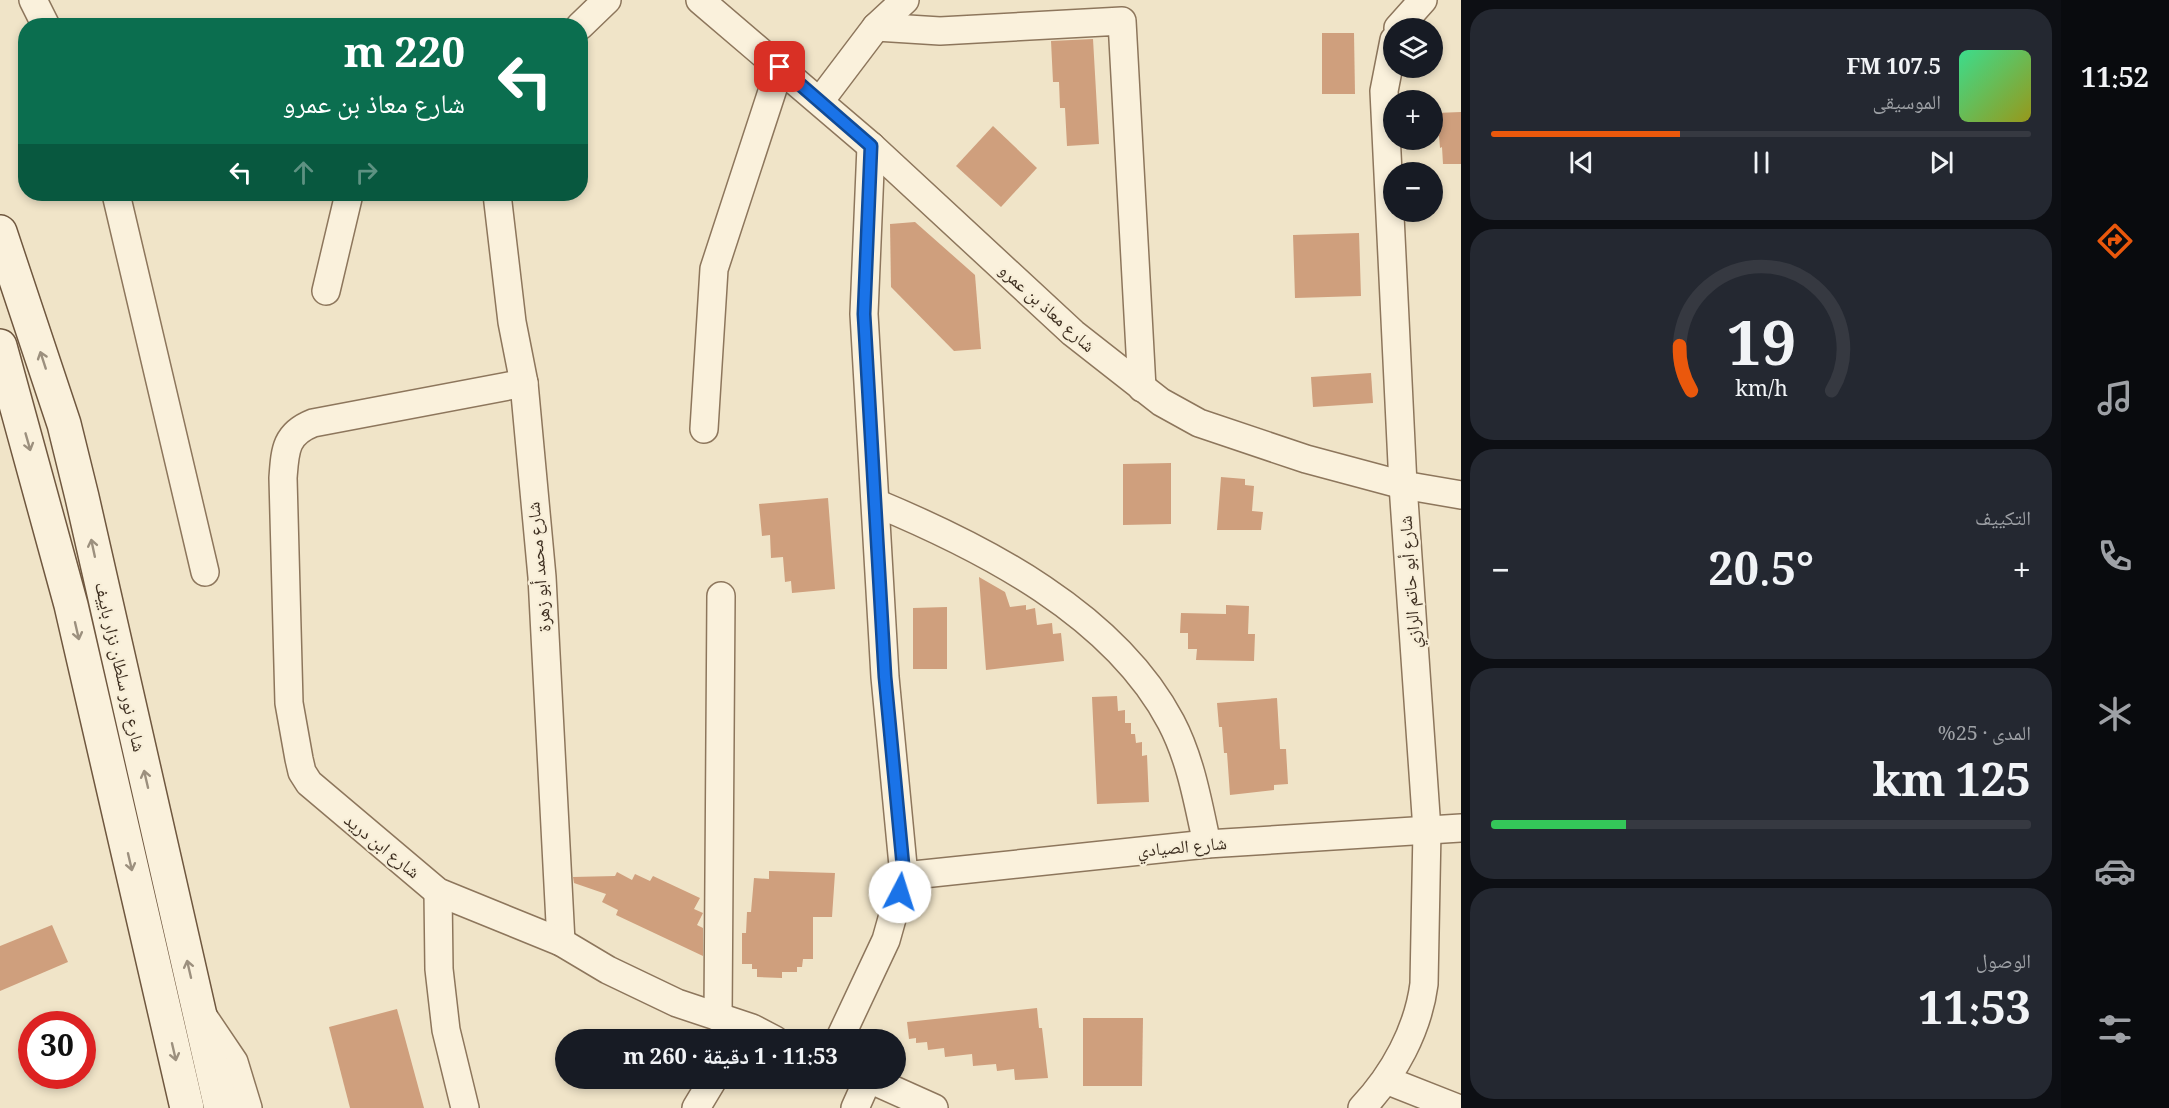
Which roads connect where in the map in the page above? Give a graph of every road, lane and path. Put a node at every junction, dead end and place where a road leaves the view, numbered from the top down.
1 (33, 0) edge
2 (607, 0) edge
3 (700, 0) edge
4 (905, 0) edge
5 (1423, 0) edge
6 (42, 18) edge
7 (588, 18) edge
8 (1405, 18) edge
9 (876, 27) junction
10 (780, 67) junction
11 (1387, 78) edge
12 (820, 101) junction
13 (871, 146) junction
14 (118, 201) edge
15 (347, 201) edge
16 (498, 201) edge
17 (0, 232) edge
18 (326, 291) dead end
19 (0, 346) edge
20 (524, 383) junction
21 (1142, 388) junction
22 (704, 429) dead end
23 (1403, 485) junction
24 (1461, 495) edge
25 (876, 503) junction
26 (205, 572) dead end
27 (721, 596) dead end
28 (1461, 828) edge
29 (1427, 830) junction
30 (1207, 844) junction
31 (904, 876) junction
32 (438, 892) junction
33 (561, 942) junction
34 (199, 1012) junction
35 (718, 1017) junction
36 (742, 1029) edge
37 (844, 1029) edge
38 (1386, 1080) junction
39 (707, 1089) edge
40 (863, 1089) edge
41 (890, 1089) edge
42 (187, 1108) edge
43 (221, 1108) edge
44 (248, 1108) edge
45 (465, 1108) edge
46 (696, 1108) edge
47 (855, 1108) edge
48 (934, 1108) edge
49 (1362, 1108) edge
50 (1457, 1108) edge

1 - 6 street
2 - 7 street
3 - 10 street, شارع معاذ بن عمرو
4 - 9 street
5 - 8 street
9 - 12 street
9 - 21 street
10 - 12 street, شارع معاذ بن عمرو
10 - 22 street
11 - 23 street, شارع أبو حاتم الرازي
12 - 13 street, شارع معاذ بن عمرو
13 - 21 street, شارع معاذ بن عمرو
13 - 25 street
14 - 26 street
15 - 18 street
16 - 20 street, شارع محمد أبو زهرة
34 -> 17 main road, شارع نور سلطان نزار باييف
19 -> 42 main road, شارع نور سلطان نزار باييف
20 - 32 street, شارع ابن دريد
20 - 33 street, شارع محمد أبو زهرة
21 - 23 street, شارع معاذ بن عمرو
23 - 24 street, شارع معاذ بن عمرو
23 - 29 street, شارع أبو حاتم الرازي
25 - 30 street
25 - 31 street
27 - 35 street
28 - 29 street, شارع الصيادي
29 - 30 street, شارع الصيادي
29 - 38 street, شارع أبو حاتم الرازي
30 - 31 street, شارع الصيادي
31 - 37 street
32 - 33 street, شارع ابن دريد
32 - 45 street
33 - 35 street, شارع ابن دريد
34 - 43 main road, شارع نور سلطان نزار باييف
34 - 44 street
35 - 36 street, شارع ابن دريد
38 - 49 street, شارع أبو حاتم الرازي
38 - 50 street
39 - 46 street
40 - 47 street
41 - 48 street

